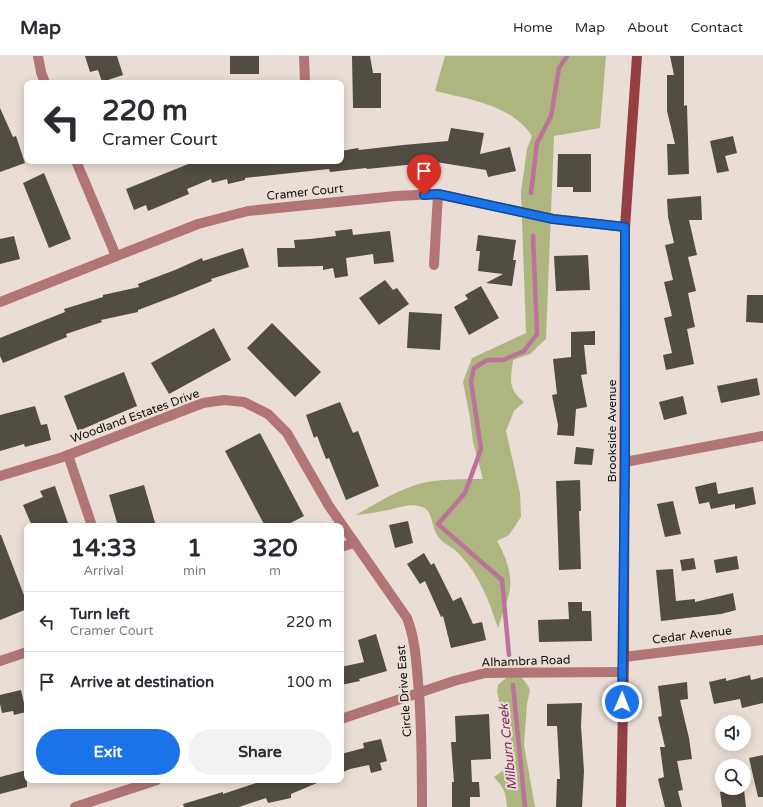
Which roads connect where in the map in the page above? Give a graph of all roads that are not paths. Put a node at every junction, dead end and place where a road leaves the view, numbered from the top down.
1 (38, 56) edge
2 (304, 56) edge
3 (637, 56) edge
4 (44, 80) edge
5 (304, 80) edge
6 (77, 164) edge
7 (438, 194) junction
8 (625, 227) junction
9 (116, 256) junction
10 (434, 265) dead end
11 (0, 302) edge
12 (763, 436) edge
13 (68, 455) junction
14 (625, 462) junction
15 (0, 476) edge
16 (91, 523) edge
17 (340, 523) edge
18 (344, 528) edge
19 (354, 543) junction
20 (344, 546) edge
21 (763, 640) edge
22 (24, 653) edge
23 (624, 657) junction
24 (0, 660) edge
25 (622, 672) junction
26 (419, 693) junction
27 (344, 718) edge
28 (148, 783) edge
29 (75, 807) edge
30 (422, 807) edge
31 (621, 807) edge

1 - 4 street
2 - 5 street
3 - 8 main road, Brookside Avenue
6 - 9 street
7 - 8 street, Cramer Court
7 - 9 street, Cramer Court
7 - 10 street
8 - 14 main road, Brookside Avenue
9 - 11 street, Cramer Court
12 - 14 street
13 - 15 street, Woodland Estates Drive
13 - 16 street
13 - 17 street, Woodland Estates Drive
14 - 23 main road, Brookside Avenue
18 - 19 street, Woodland Estates Drive
19 - 20 street
19 - 26 street, Circle Drive East
21 - 23 street, Cedar Avenue
22 - 24 street
23 - 25 main road, Brookside Avenue
25 - 26 street, Alhambra Road
25 - 31 main road, Brookside Avenue
26 - 27 street, Alhambra Road
26 - 30 street, Circle Drive East
28 - 29 street

